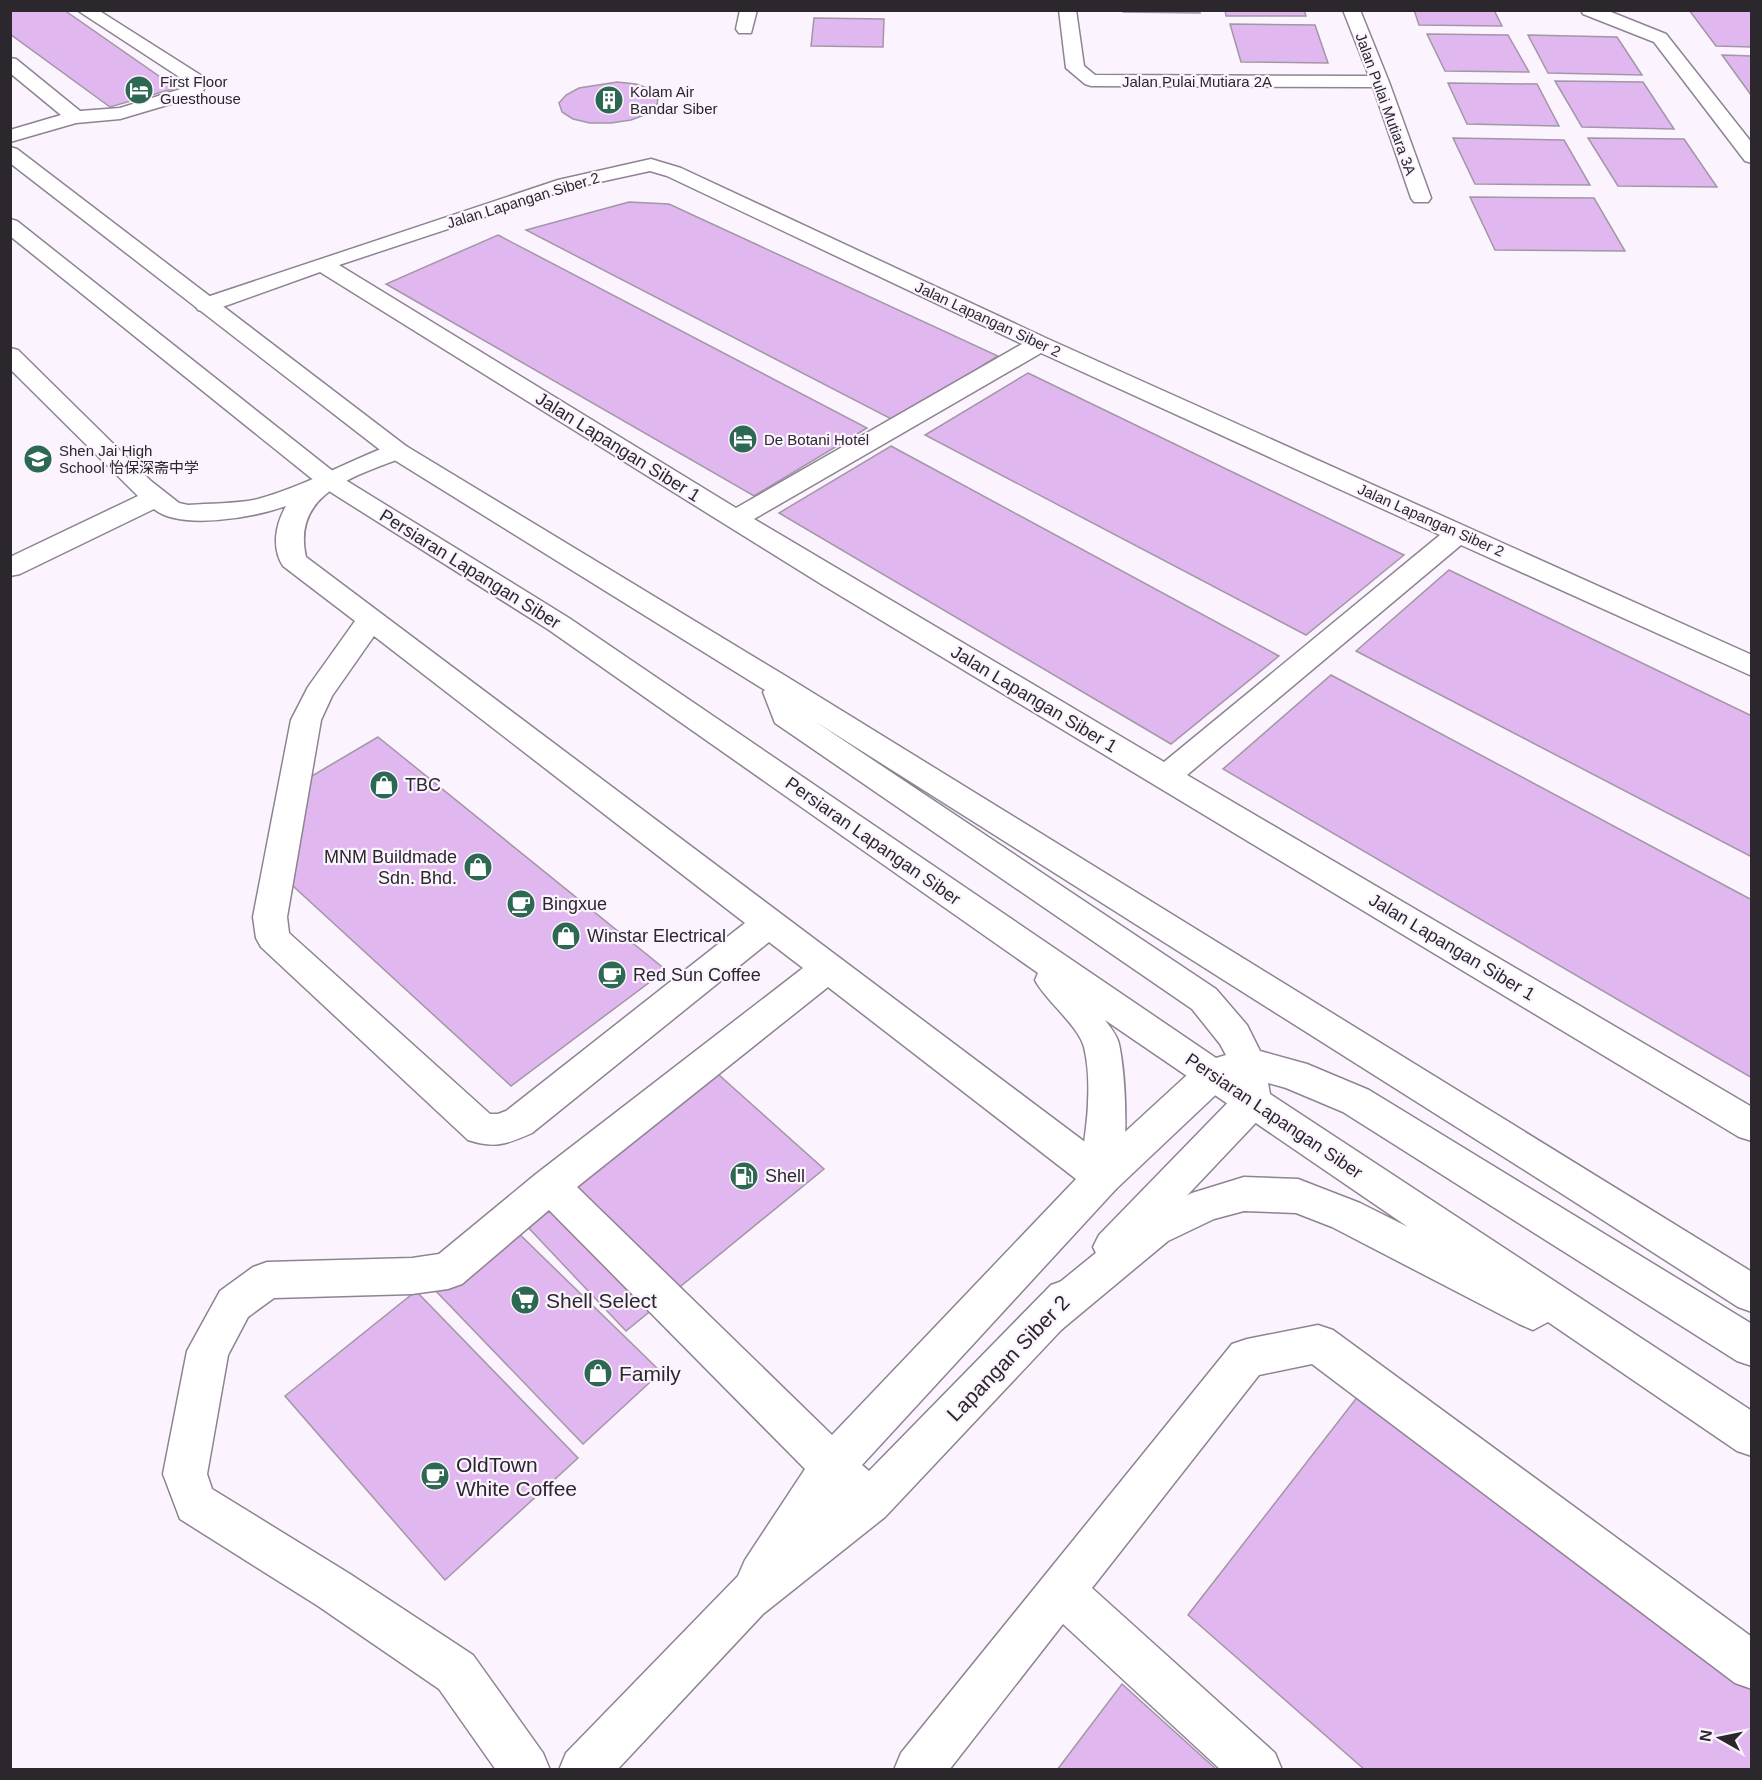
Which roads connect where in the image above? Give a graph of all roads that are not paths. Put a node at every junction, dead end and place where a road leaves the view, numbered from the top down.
1 (85, 10) edge
2 (749, 10) edge
3 (1067, 10) edge
4 (1351, 10) edge
5 (1589, 10) edge
6 (745, 29) dead end
7 (10, 63) edge
8 (1380, 82) junction
9 (75, 117) junction
10 (10, 136) edge
11 (10, 153) edge
12 (1752, 158) edge
13 (1421, 198) dead end
14 (10, 225) edge
15 (322, 264) junction
16 (206, 305) junction
17 (1040, 344) junction
18 (10, 355) edge
19 (397, 451) junction
20 (322, 485) junction
21 (155, 498) junction
22 (736, 519) junction
23 (1459, 533) junction
24 (10, 568) edge
25 (371, 619) junction
26 (1752, 667) edge
27 (774, 682) junction
28 (1165, 777) junction
29 (972, 909) junction
30 (769, 922) junction
31 (827, 968) junction
32 (1247, 1062) junction
33 (1212, 1075) junction
34 (1253, 1101) junction
35 (1752, 1126) edge
36 (1102, 1177) junction
37 (550, 1186) junction
38 (1752, 1294) edge
39 (1047, 1317) junction
40 (1752, 1347) edge
41 (1673, 1383) junction
42 (1752, 1436) edge
43 (832, 1466) junction
44 (869, 1502) junction
45 (1060, 1590) junction
46 (747, 1598) junction
47 (1752, 1666) edge
48 (526, 1770) edge
49 (583, 1770) edge
50 (918, 1770) edge
51 (1258, 1770) edge

1 - 9 street
2 - 6 street
3 - 8 street, Jalan Pulai Mutiara 2A
4 - 8 street, Jalan Pulai Mutiara 3A
5 - 12 street
7 - 9 street
8 - 13 street, Jalan Pulai Mutiara 3A
9 - 10 street
11 - 16 street
14 - 20 street, Persiaran Lapangan Siber
15 - 16 street, Jalan Lapangan Siber 2
15 - 17 street, Jalan Lapangan Siber 2
15 - 22 street, Jalan Lapangan Siber 1
16 - 19 street
17 - 22 street
17 - 23 street, Jalan Lapangan Siber 2
18 - 21 street
19 - 20 street
19 - 27 street
20 - 21 street
20 - 25 street
20 - 29 street, Persiaran Lapangan Siber
21 - 24 street
22 - 28 street, Jalan Lapangan Siber 1
23 - 26 street, Jalan Lapangan Siber 2
23 - 28 street
25 - 30 street
25 - 30 street
27 - 32 street
27 - 38 street
28 - 35 street, Jalan Lapangan Siber 1
29 - 33 street, Persiaran Lapangan Siber
29 - 36 street
30 - 31 street
31 - 36 street
31 - 37 street
32 - 33 street
32 - 34 street
32 - 40 street
33 - 34 street, Persiaran Lapangan Siber
33 - 36 street, Lapangan Siber 2
34 - 39 street, Lapangan Siber 2
34 - 41 street, Persiaran Lapangan Siber
36 - 43 street, Lapangan Siber 2
37 - 43 street
37 - 48 street
39 - 41 street
39 - 44 street, Lapangan Siber 2
41 - 42 street, Persiaran Lapangan Siber
43 - 44 street
43 - 46 street, Lapangan Siber 2
44 - 46 street, Lapangan Siber 2
45 - 47 street
45 - 50 street
45 - 51 street
46 - 49 street, Lapangan Siber 2

